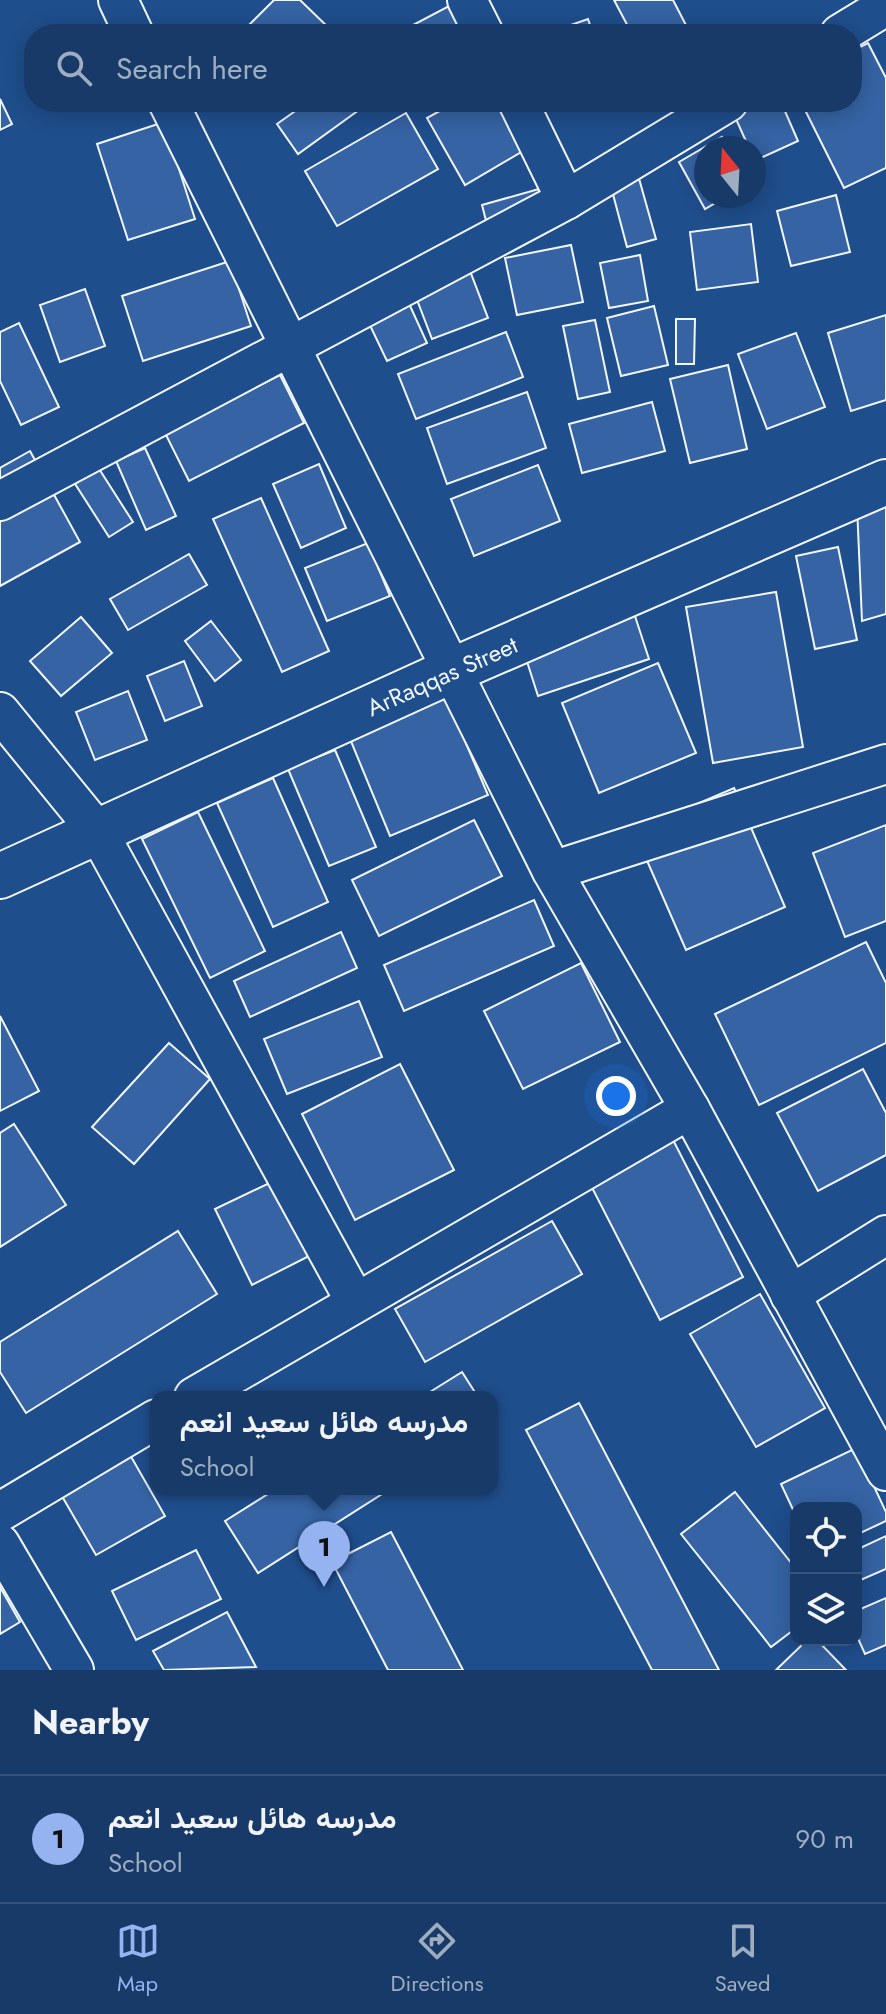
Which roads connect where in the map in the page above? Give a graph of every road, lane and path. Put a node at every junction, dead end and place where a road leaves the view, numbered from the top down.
1 (118, 0) edge
2 (467, 0) edge
3 (129, 24) edge
4 (479, 24) edge
5 (173, 112) edge
6 (523, 112) edge
7 (711, 112) edge
8 (566, 200) junction
9 (291, 349) junction
10 (886, 482) edge
11 (0, 501) edge
12 (451, 671) junction
13 (0, 712) edge
14 (886, 764) edge
15 (98, 832) junction
16 (552, 871) junction
17 (0, 876) edge
18 (690, 1109) junction
19 (886, 1235) edge
20 (790, 1295) junction
21 (355, 1301) junction
22 (204, 1391) edge
23 (150, 1423) edge
24 (886, 1471) edge
25 (0, 1512) edge
26 (0, 1544) edge
27 (74, 1670) edge

1 - 3 street
2 - 4 street
5 - 9 street
6 - 8 street
7 - 8 street
8 - 9 street
9 - 11 street
9 - 12 street
10 - 12 street, ArRaqqas Street
12 - 15 street, ArRaqqas Street
12 - 16 street
13 - 15 street
14 - 16 street
15 - 17 street, ArRaqqas Street
15 - 21 street
16 - 18 street
18 - 20 street
18 - 21 street
19 - 20 street
20 - 24 street
21 - 22 street
23 - 25 street
26 - 27 street

